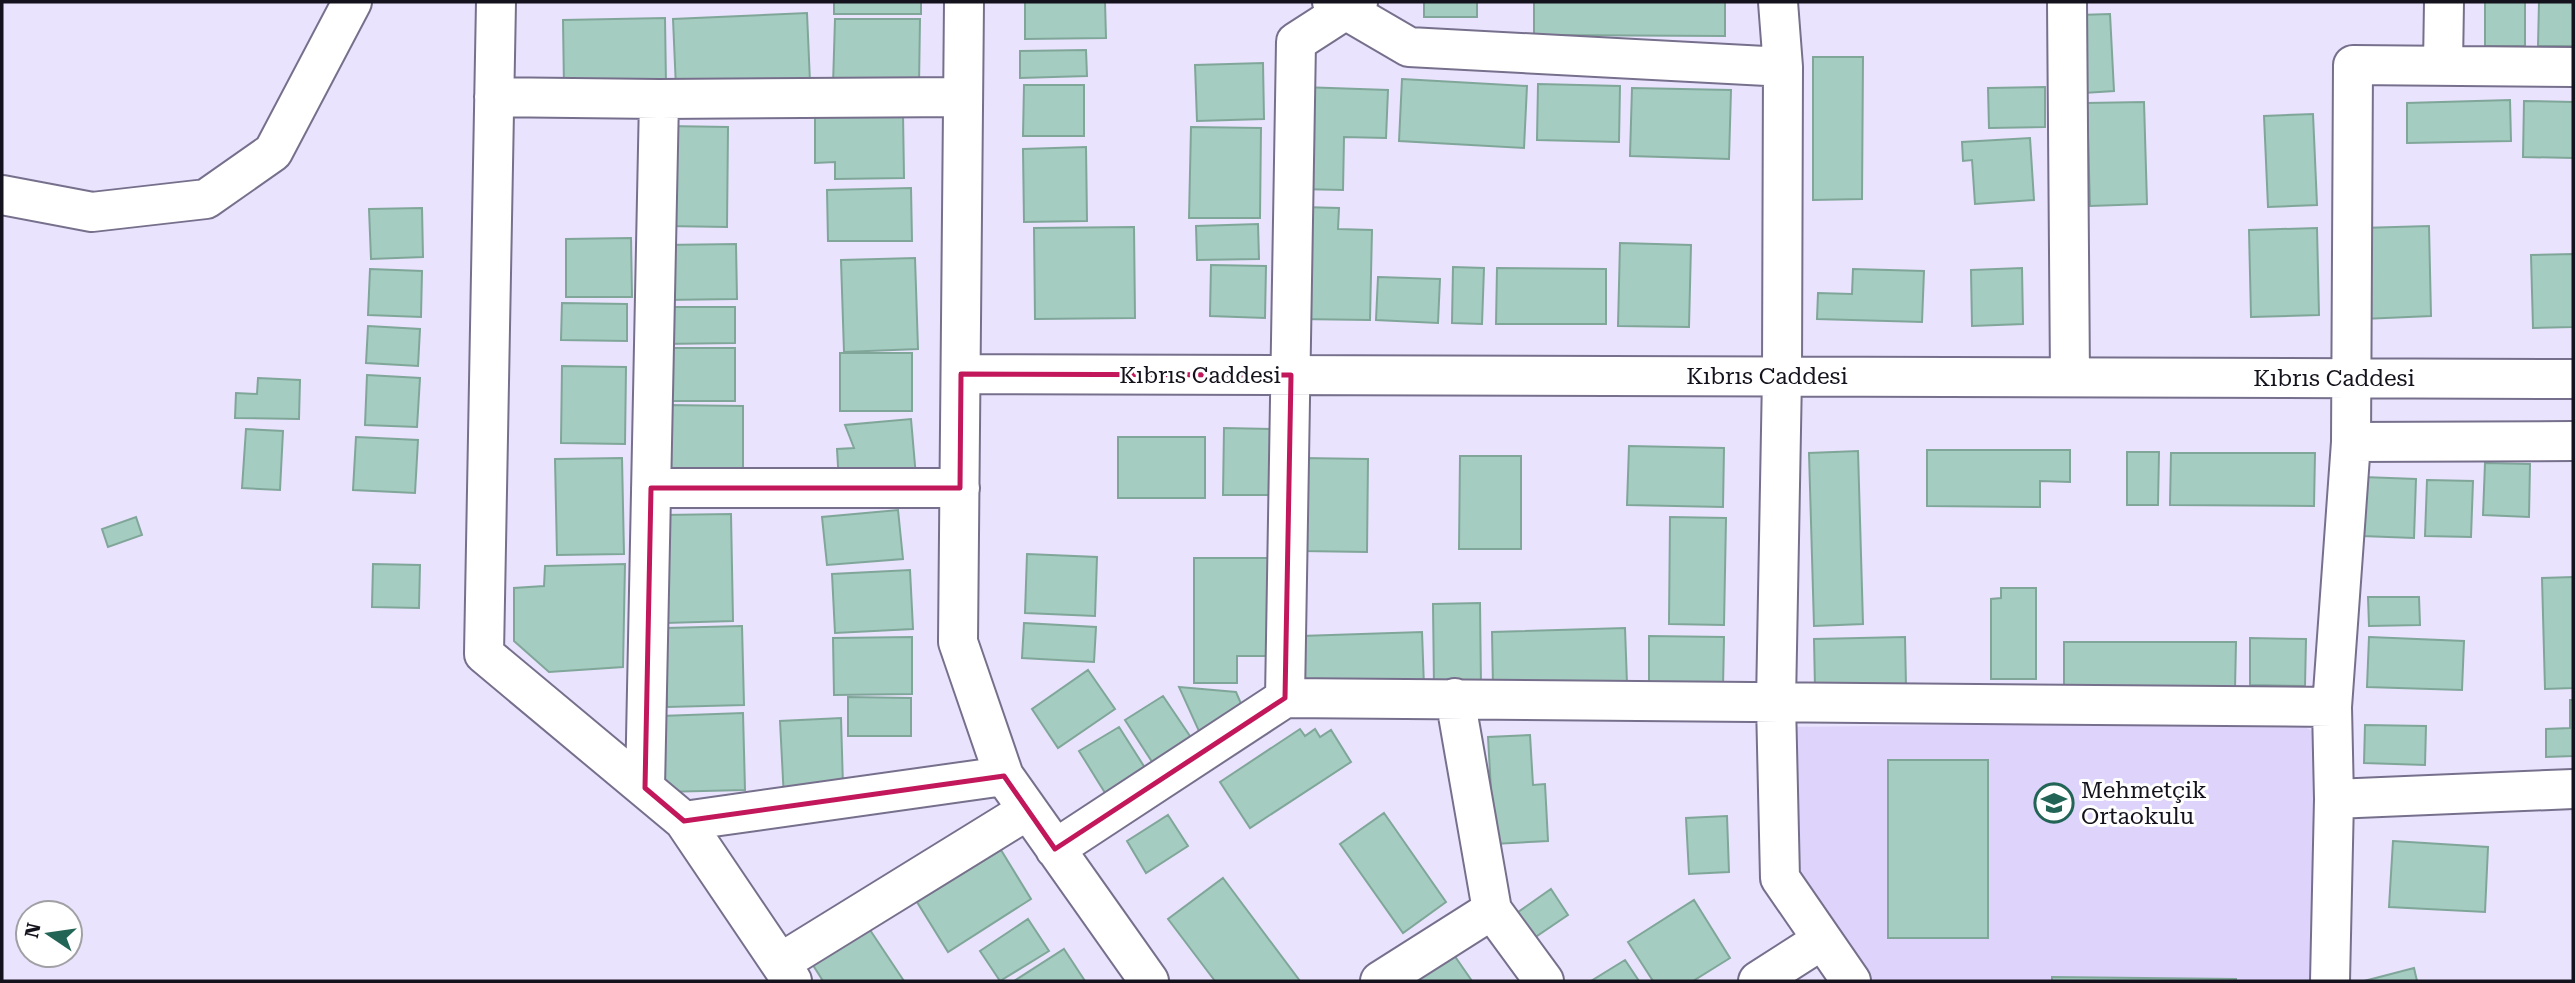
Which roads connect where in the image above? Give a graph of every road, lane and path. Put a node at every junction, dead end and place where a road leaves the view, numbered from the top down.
1 (352, 2) edge
2 (496, 2) edge
3 (964, 2) edge
4 (1778, 2) edge
5 (2067, 2) edge
6 (2444, 2) edge
7 (1345, 4) edge
8 (2443, 65) junction
9 (1783, 67) junction
10 (2573, 67) edge
11 (494, 97) junction
12 (963, 97) junction
13 (659, 99) junction
14 (2, 195) edge
15 (961, 374) junction
16 (1291, 375) junction
17 (1782, 376) junction
18 (2070, 377) junction
19 (2353, 378) junction
20 (2573, 379) edge
21 (2573, 441) edge
22 (2351, 442) junction
23 (651, 488) junction
24 (960, 488) junction
25 (1285, 698) junction
26 (1455, 698) junction
27 (1776, 703) junction
28 (2332, 707) junction
29 (1004, 776) junction
30 (645, 788) junction
31 (2573, 789) edge
32 (2334, 799) junction
33 (1028, 810) junction
34 (684, 821) junction
35 (1055, 849) junction
36 (1492, 909) junction
37 (1822, 940) junction
38 (786, 972) edge
39 (1149, 981) edge
40 (1380, 981) edge
41 (1544, 981) edge
42 (1758, 981) edge
43 (1851, 981) edge
44 (2330, 981) edge

1 - 14 street
2 - 11 street
3 - 12 street
4 - 9 street
5 - 18 street
6 - 8 street
7 - 9 street
7 - 16 street
8 - 10 street
8 - 19 street
9 - 17 street
11 - 13 street
11 - 30 street
12 - 13 street
12 - 15 street
13 - 23 street
15 - 16 street, Kıbrıs Caddesi
15 - 24 street
16 - 17 street, Kıbrıs Caddesi
16 - 25 street
17 - 18 street, Kıbrıs Caddesi
17 - 27 street
18 - 19 street, Kıbrıs Caddesi
19 - 20 street, Kıbrıs Caddesi
19 - 22 street
21 - 22 street
22 - 28 street
23 - 24 street
23 - 30 street
24 - 29 street
25 - 26 street
25 - 35 street
26 - 27 street
26 - 36 street
27 - 28 street
27 - 37 street
28 - 32 street
29 - 33 street
29 - 34 street
30 - 34 street
31 - 32 street
32 - 44 street
33 - 35 street
33 - 38 street
34 - 38 street
35 - 39 street
36 - 40 street
36 - 41 street
37 - 42 street
37 - 43 street

